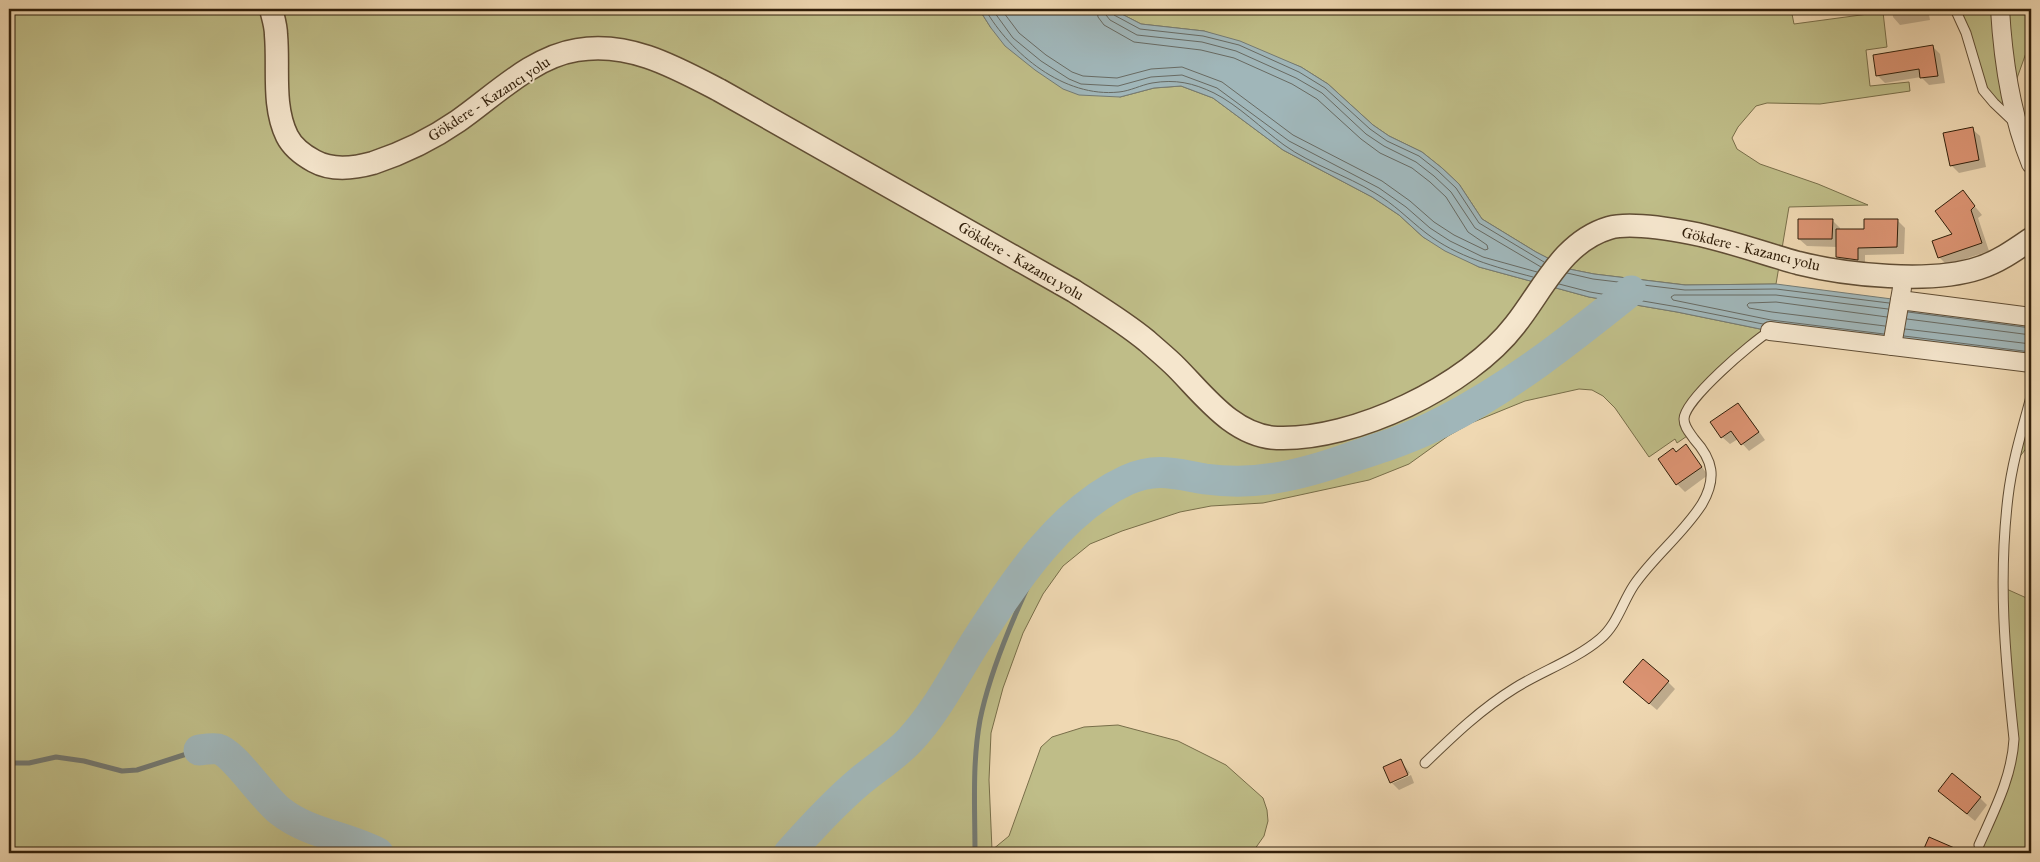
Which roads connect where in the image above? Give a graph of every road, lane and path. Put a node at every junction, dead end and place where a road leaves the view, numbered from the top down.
1 (271, 9) edge
2 (1955, 9) edge
3 (2000, 9) edge
4 (2020, 127) junction
5 (2031, 164) edge
6 (2031, 238) edge
7 (1904, 276) junction
8 (1899, 305) junction
9 (2031, 317) edge
10 (1770, 331) joint
11 (1893, 341) junction
12 (2031, 363) edge
13 (2031, 398) edge
14 (1425, 763) dead end
15 (1979, 845) dead end

1 - 7 street, Gökdere - Kazancı yolu
2 - 4 lane
3 - 4 street
4 - 5 street
6 - 7 street, Gökdere - Kazancı yolu
7 - 8 street
8 - 9 street
8 - 11 street
10 - 11 street
10 - 14 lane
11 - 12 street
13 - 15 lane

